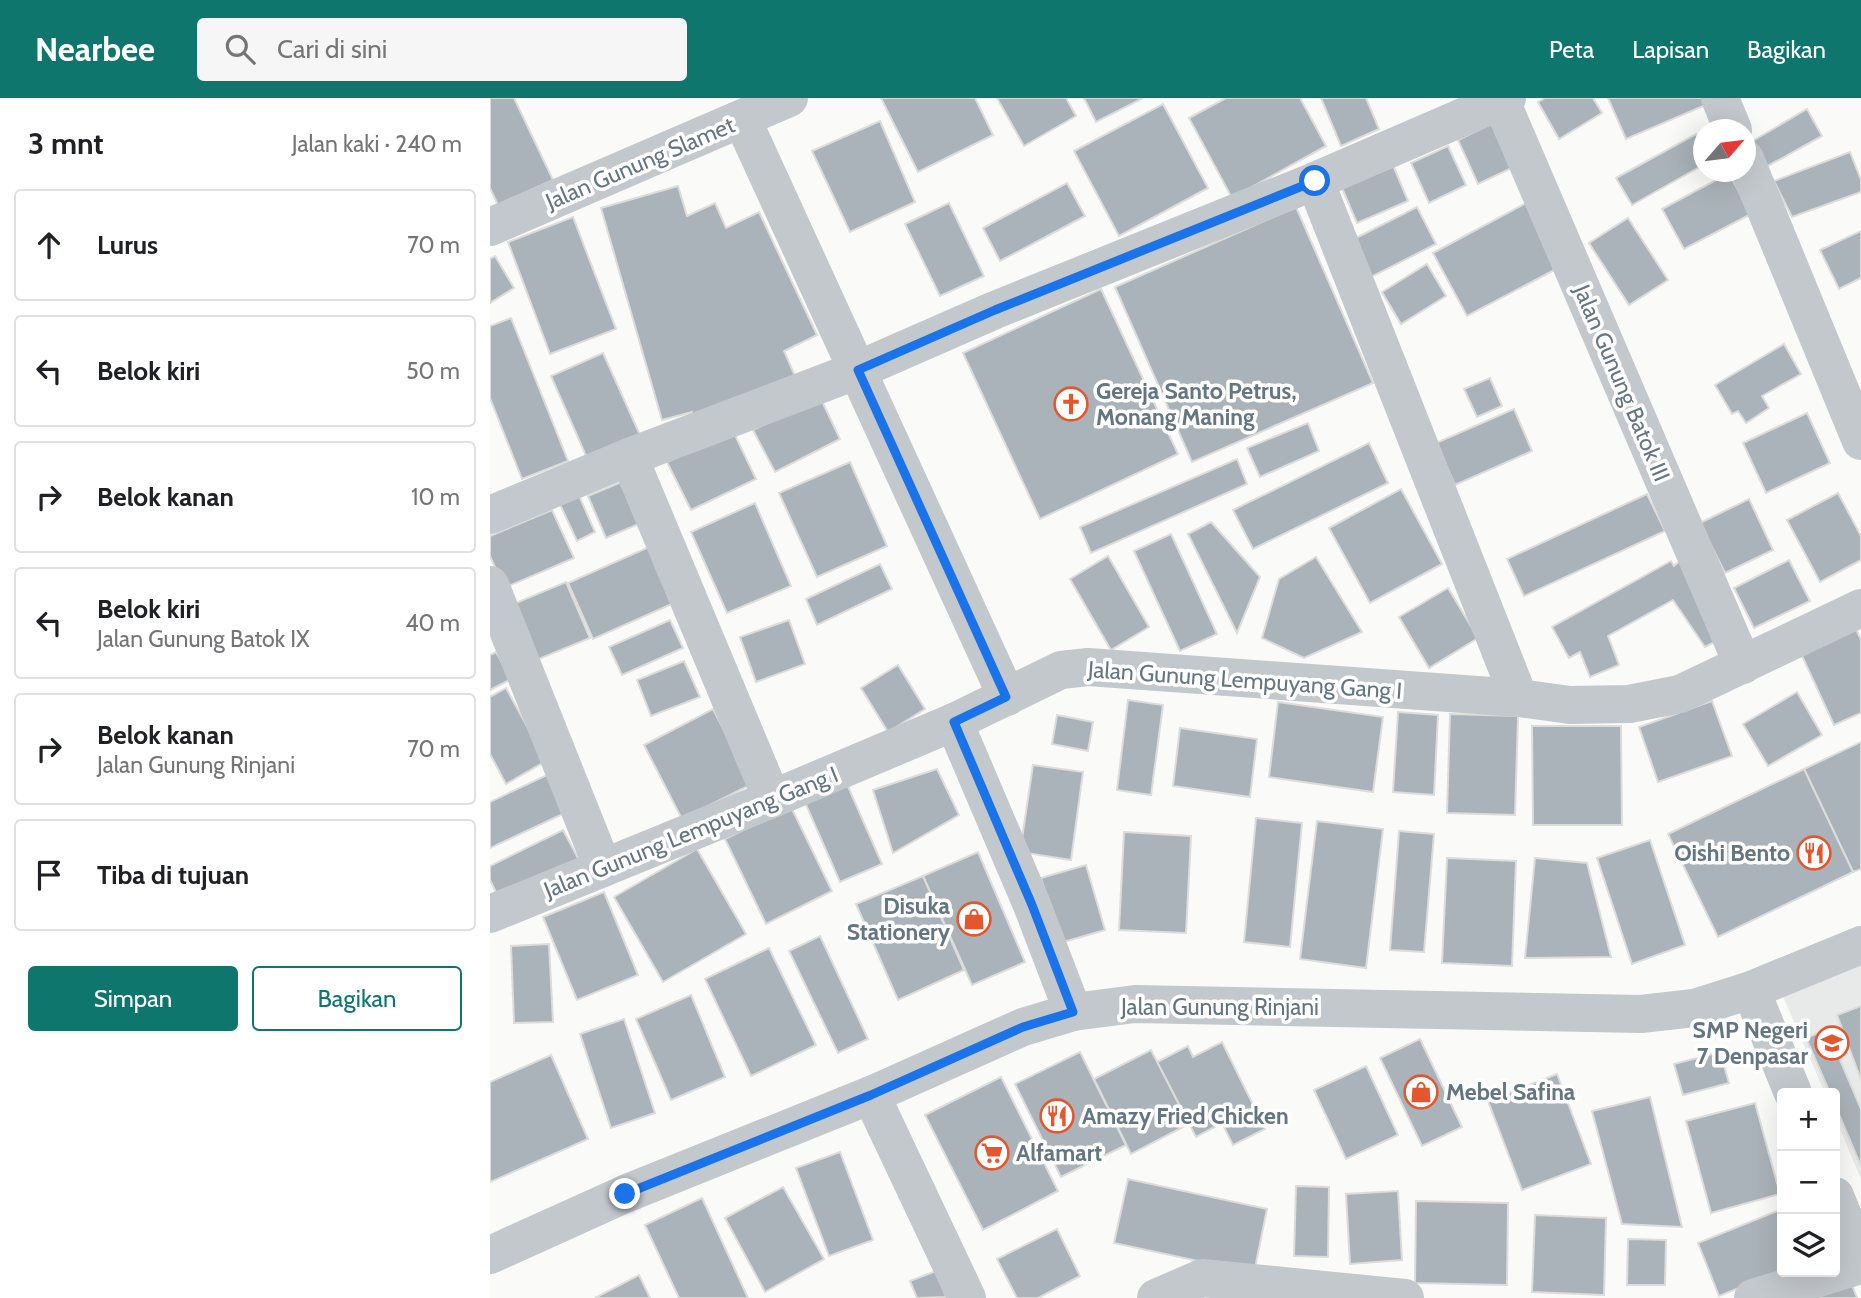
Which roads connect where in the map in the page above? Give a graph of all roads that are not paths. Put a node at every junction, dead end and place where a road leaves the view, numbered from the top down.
1 (789, 98) edge
2 (1720, 98) edge
3 (1504, 99) edge
4 (742, 119) junction
5 (1729, 119) edge
6 (1315, 181) junction
7 (1754, 182) edge
8 (490, 227) edge
9 (858, 370) junction
10 (1861, 441) edge
11 (629, 457) junction
12 (490, 515) edge
13 (490, 585) edge
14 (1861, 608) edge
15 (1743, 665) junction
16 (1006, 697) junction
17 (1519, 698) junction
18 (954, 722) junction
19 (772, 799) junction
20 (603, 868) junction
21 (490, 914) edge
22 (1861, 945) edge
23 (1751, 990) junction
24 (1073, 1012) junction
25 (1791, 1088) edge
26 (871, 1095) junction
27 (1840, 1209) edge
28 (490, 1255) edge
29 (1861, 1263) edge
30 (1206, 1288) edge
31 (967, 1298) edge
32 (1156, 1298) edge
33 (1405, 1298) edge
34 (1753, 1298) edge

1 - 4 street, Jalan Gunung Slamet
2 - 5 street
3 - 6 street
3 - 15 street, Jalan Gunung Batok III
4 - 8 street, Jalan Gunung Slamet
4 - 9 street
6 - 9 street
6 - 17 street
7 - 10 street
9 - 11 street
9 - 16 street
11 - 12 street
11 - 19 street
13 - 20 street
14 - 15 street, Jalan Gunung Lempuyang Gang I
15 - 17 street, Jalan Gunung Lempuyang Gang I
16 - 17 street, Jalan Gunung Lempuyang Gang I
16 - 18 street, Jalan Gunung Lempuyang Gang I
18 - 19 street, Jalan Gunung Lempuyang Gang I
18 - 24 street
19 - 20 street, Jalan Gunung Lempuyang Gang I
20 - 21 street, Jalan Gunung Lempuyang Gang I
22 - 23 street, Jalan Gunung Rinjani
23 - 24 street, Jalan Gunung Rinjani
23 - 25 street
24 - 26 street, Jalan Gunung Rinjani
26 - 28 street, Jalan Gunung Rinjani
26 - 31 street
27 - 29 street
29 - 34 street
30 - 32 street
30 - 33 street

